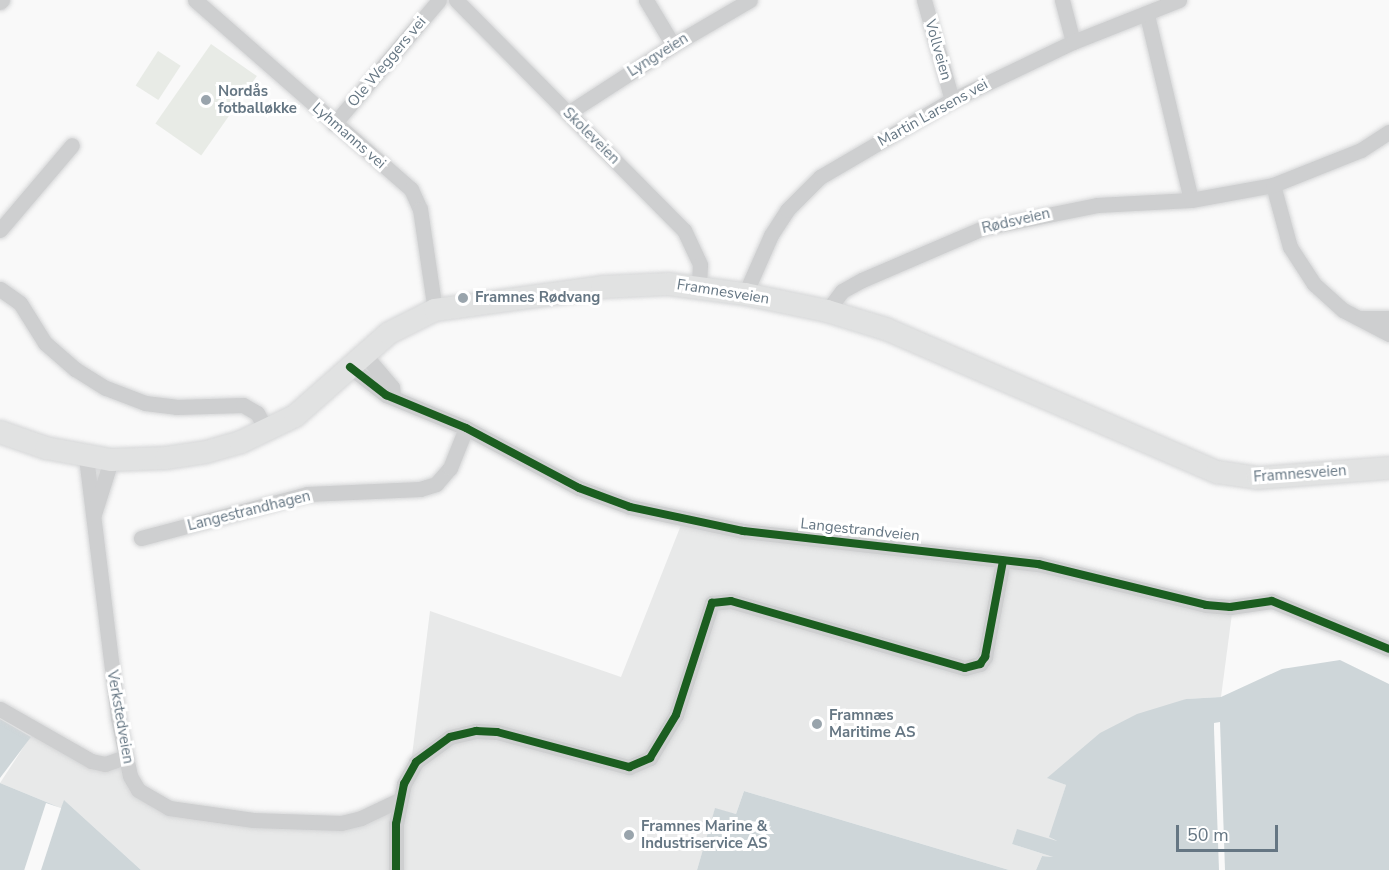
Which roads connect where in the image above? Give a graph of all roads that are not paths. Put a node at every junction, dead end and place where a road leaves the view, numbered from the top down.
1 (195, 0) edge
2 (439, 0) edge
3 (456, 0) edge
4 (646, 0) edge
5 (750, 0) edge
6 (924, 0) edge
7 (1062, 0) edge
8 (1179, 0) edge
9 (1147, 15) junction
10 (1073, 42) junction
11 (673, 45) junction
12 (952, 100) junction
13 (568, 113) junction
14 (334, 124) junction
15 (1389, 132) edge
16 (72, 145) dead end
17 (1273, 185) junction
18 (1191, 200) junction
19 (0, 230) edge
20 (699, 286) junction
21 (0, 289) edge
22 (745, 294) junction
23 (435, 310) junction
24 (827, 311) junction
25 (1360, 318) junction
26 (1389, 318) edge
27 (1389, 334) edge
28 (357, 361) junction
29 (466, 428) junction
30 (267, 431) junction
31 (0, 432) edge
32 (86, 457) junction
33 (111, 460) junction
34 (1389, 468) edge
35 (94, 514) junction
36 (141, 538) dead end
37 (1003, 561) junction
38 (1389, 649) edge
39 (0, 709) edge
40 (125, 757) junction
41 (399, 800) junction
42 (396, 870) edge

1 - 14 street, Lyhmanns vei
2 - 14 street, Ole Weggers vei
3 - 13 street, Skoleveien
4 - 11 street
5 - 11 street, Lyngveien
6 - 12 street, Vollveien
7 - 10 street
8 - 9 street, Martin Larsens vei
9 - 10 street, Martin Larsens vei
9 - 18 street
10 - 12 street, Martin Larsens vei
11 - 13 street, Lyngveien
12 - 22 street, Martin Larsens vei
13 - 20 street, Skoleveien
14 - 23 street, Lyhmanns vei
15 - 17 street, Rødsveien
16 - 19 street
17 - 18 street, Rødsveien
17 - 25 street
18 - 24 street, Rødsveien
20 - 22 main road, Framnesveien
20 - 23 main road, Framnesveien
21 - 30 street
22 - 24 main road, Framnesveien
23 - 28 main road, Framnesveien
24 - 34 main road, Framnesveien
25 - 26 street
25 - 27 street
28 - 29 street, Langestrandveien
28 - 30 main road, Framnesveien
29 - 36 street, Langestrandhagen
29 - 37 street, Langestrandveien
30 - 33 main road, Framnesveien
31 - 32 main road, Framnesveien
32 - 33 main road, Framnesveien
32 - 35 street, Verkstedveien
33 - 35 street, Verkstedveien
35 - 40 street, Verkstedveien
37 - 38 street, Langestrandveien
37 - 41 street
39 - 40 street
40 - 41 street, Verkstedveien
41 - 42 street

